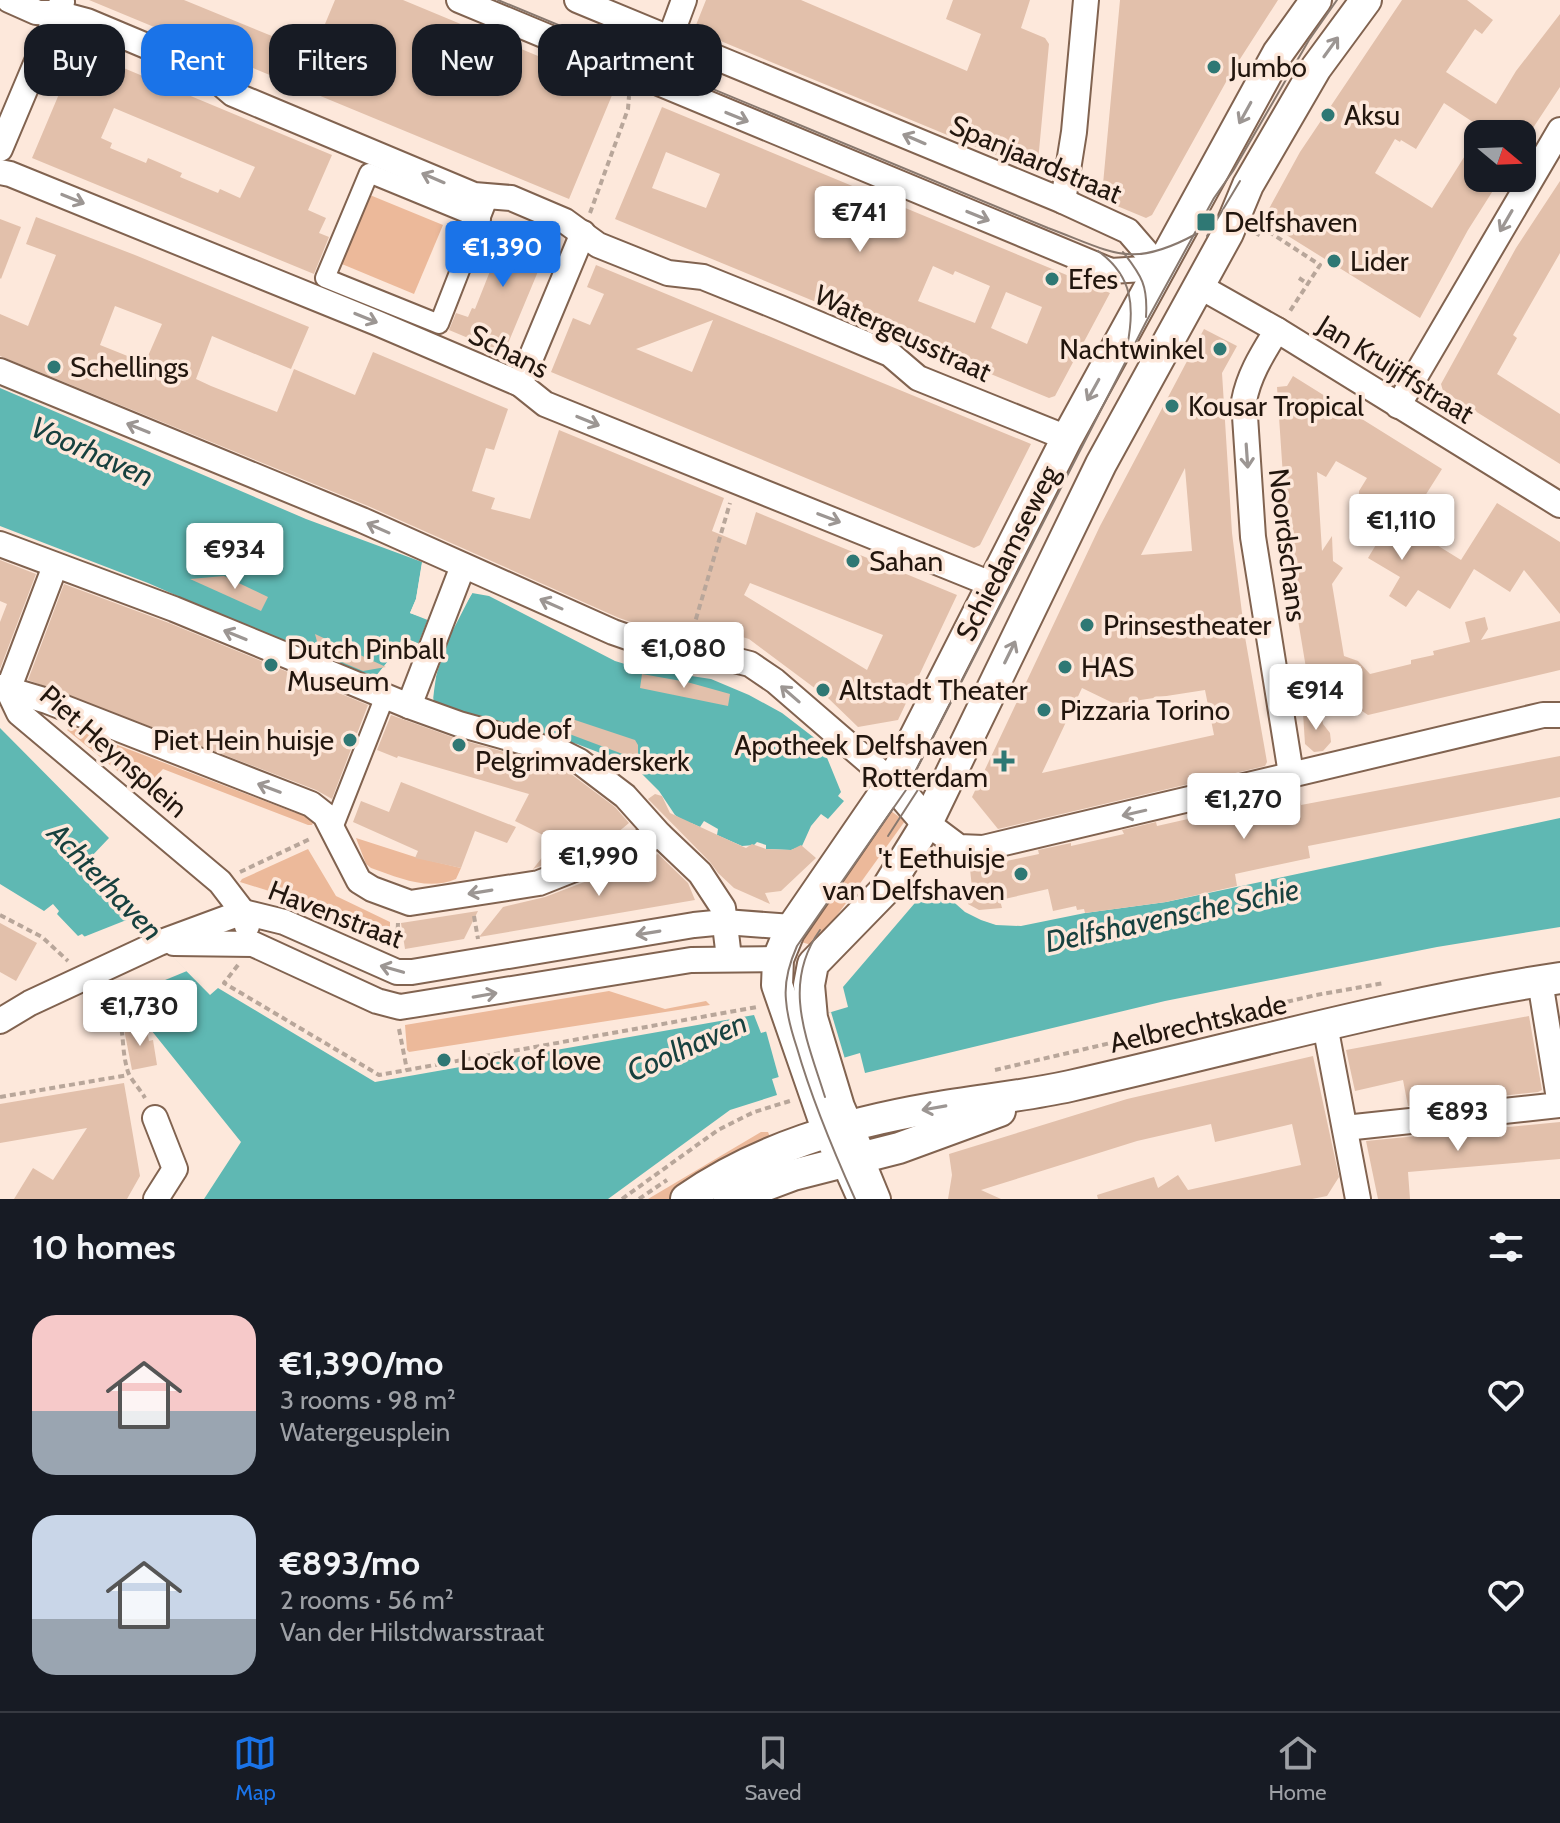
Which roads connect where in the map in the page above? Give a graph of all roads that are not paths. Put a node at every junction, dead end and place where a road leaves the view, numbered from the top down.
1 (9, 0) edge
2 (459, 0) edge
3 (577, 0) edge
4 (684, 0) edge
5 (1086, 0) edge
6 (1316, 0) edge
7 (1366, 0) edge
8 (60, 7) edge
9 (636, 24) edge
10 (675, 24) edge
11 (538, 33) edge
12 (722, 60) edge
13 (687, 96) edge
14 (1560, 130) edge
15 (0, 149) edge
16 (0, 172) edge
17 (489, 196) junction
18 (1063, 201) junction
19 (481, 219) junction
20 (583, 233) junction
21 (1160, 268) junction
22 (1199, 286) junction
23 (318, 287) junction
24 (1277, 330) junction
25 (0, 371) edge
26 (520, 384) junction
27 (1398, 406) junction
28 (1067, 438) junction
29 (1560, 505) edge
30 (0, 544) edge
31 (456, 563) junction
32 (55, 566) junction
33 (991, 584) junction
34 (4, 689) edge
35 (385, 696) junction
36 (409, 706) junction
37 (1560, 715) edge
38 (1291, 774) junction
39 (892, 782) junction
40 (927, 823) junction
41 (333, 828) junction
42 (660, 835) junction
43 (243, 912) junction
44 (725, 922) junction
45 (792, 927) junction
46 (159, 943) junction
47 (253, 944) junction
48 (729, 958) junction
49 (817, 958) junction
50 (778, 959) junction
51 (1550, 980) edge
52 (0, 1021) edge
53 (802, 1021) junction
54 (1325, 1025) junction
55 (1066, 1087) junction
56 (1560, 1105) edge
57 (155, 1118) dead end
58 (1345, 1128) junction
59 (838, 1130) junction
60 (853, 1161) junction
61 (156, 1199) edge
62 (686, 1199) edge
63 (729, 1199) edge
64 (860, 1199) edge
65 (878, 1199) edge
66 (1358, 1199) edge

1 - 8 street, Watergeusstraat
2 - 11 street
3 - 9 street, Spanjaardstraat
4 - 10 street
5 - 18 street
6 -> 21 street, Schiedamseweg
22 -> 7 street, Schiedamseweg
8 - 15 street
17 -> 8 street, Watergeusstraat
18 -> 12 street, Spanjaardstraat
13 -> 21 street
14 -> 27 street
16 -> 23 street, Schans
17 - 19 street
17 - 20 street, Watergeusstraat
18 - 21 street, Spanjaardstraat
19 - 23 street
19 - 23 street
20 - 26 street
20 - 28 street, Watergeusstraat
21 - 22 street
21 -> 28 street, Schiedamseweg
22 - 24 street, Jan Kruijffstraat
40 -> 22 street, Schiedamseweg
23 -> 26 street, Schans
24 - 27 street, Jan Kruijffstraat
24 -> 38 street, Noordschans
31 -> 25 street
26 -> 33 street, Schans
27 - 29 street, Jan Kruijffstraat
28 - 33 street, Schiedamseweg
30 - 32 street
31 - 36 street
39 -> 31 street
32 - 34 street
35 -> 32 street
33 - 39 street, Schiedamseweg
41 -> 34 street, Piet Heynsplein
34 - 43 street, Piet Heynsplein
35 - 36 street
35 - 41 street
36 - 42 street
37 - 38 street
38 -> 40 street
39 - 40 street
39 - 45 street, Schiedamseweg
40 - 49 street, Schiedamseweg
42 -> 41 street
42 - 44 street
44 -> 43 street, Havenstraat
43 - 46 street, Havenstraat
43 - 47 street, Piet Heynsplein
44 - 45 street, Havenstraat
44 - 48 street
45 - 50 street, Schiedamseweg
46 - 47 street, Havenstraat
46 - 52 street
47 -> 48 street, Havenstraat
48 - 50 street, Havenstraat
49 - 50 street
49 - 53 street, Schiedamseweg
50 - 53 street, Schiedamseweg
51 - 54 street, Aelbrechtskade
51 - 56 street
53 - 59 street, Schiedamseweg
54 - 55 street, Aelbrechtskade
54 - 58 street
55 -> 59 street, Aelbrechtskade
55 - 60 street, Aelbrechtskade
56 - 58 street
57 - 61 street
58 - 66 street
59 - 60 street, Schiedamseweg
59 - 62 street, Aelbrechtskade
60 - 63 street, Aelbrechtskade
60 - 64 street
60 - 65 street

